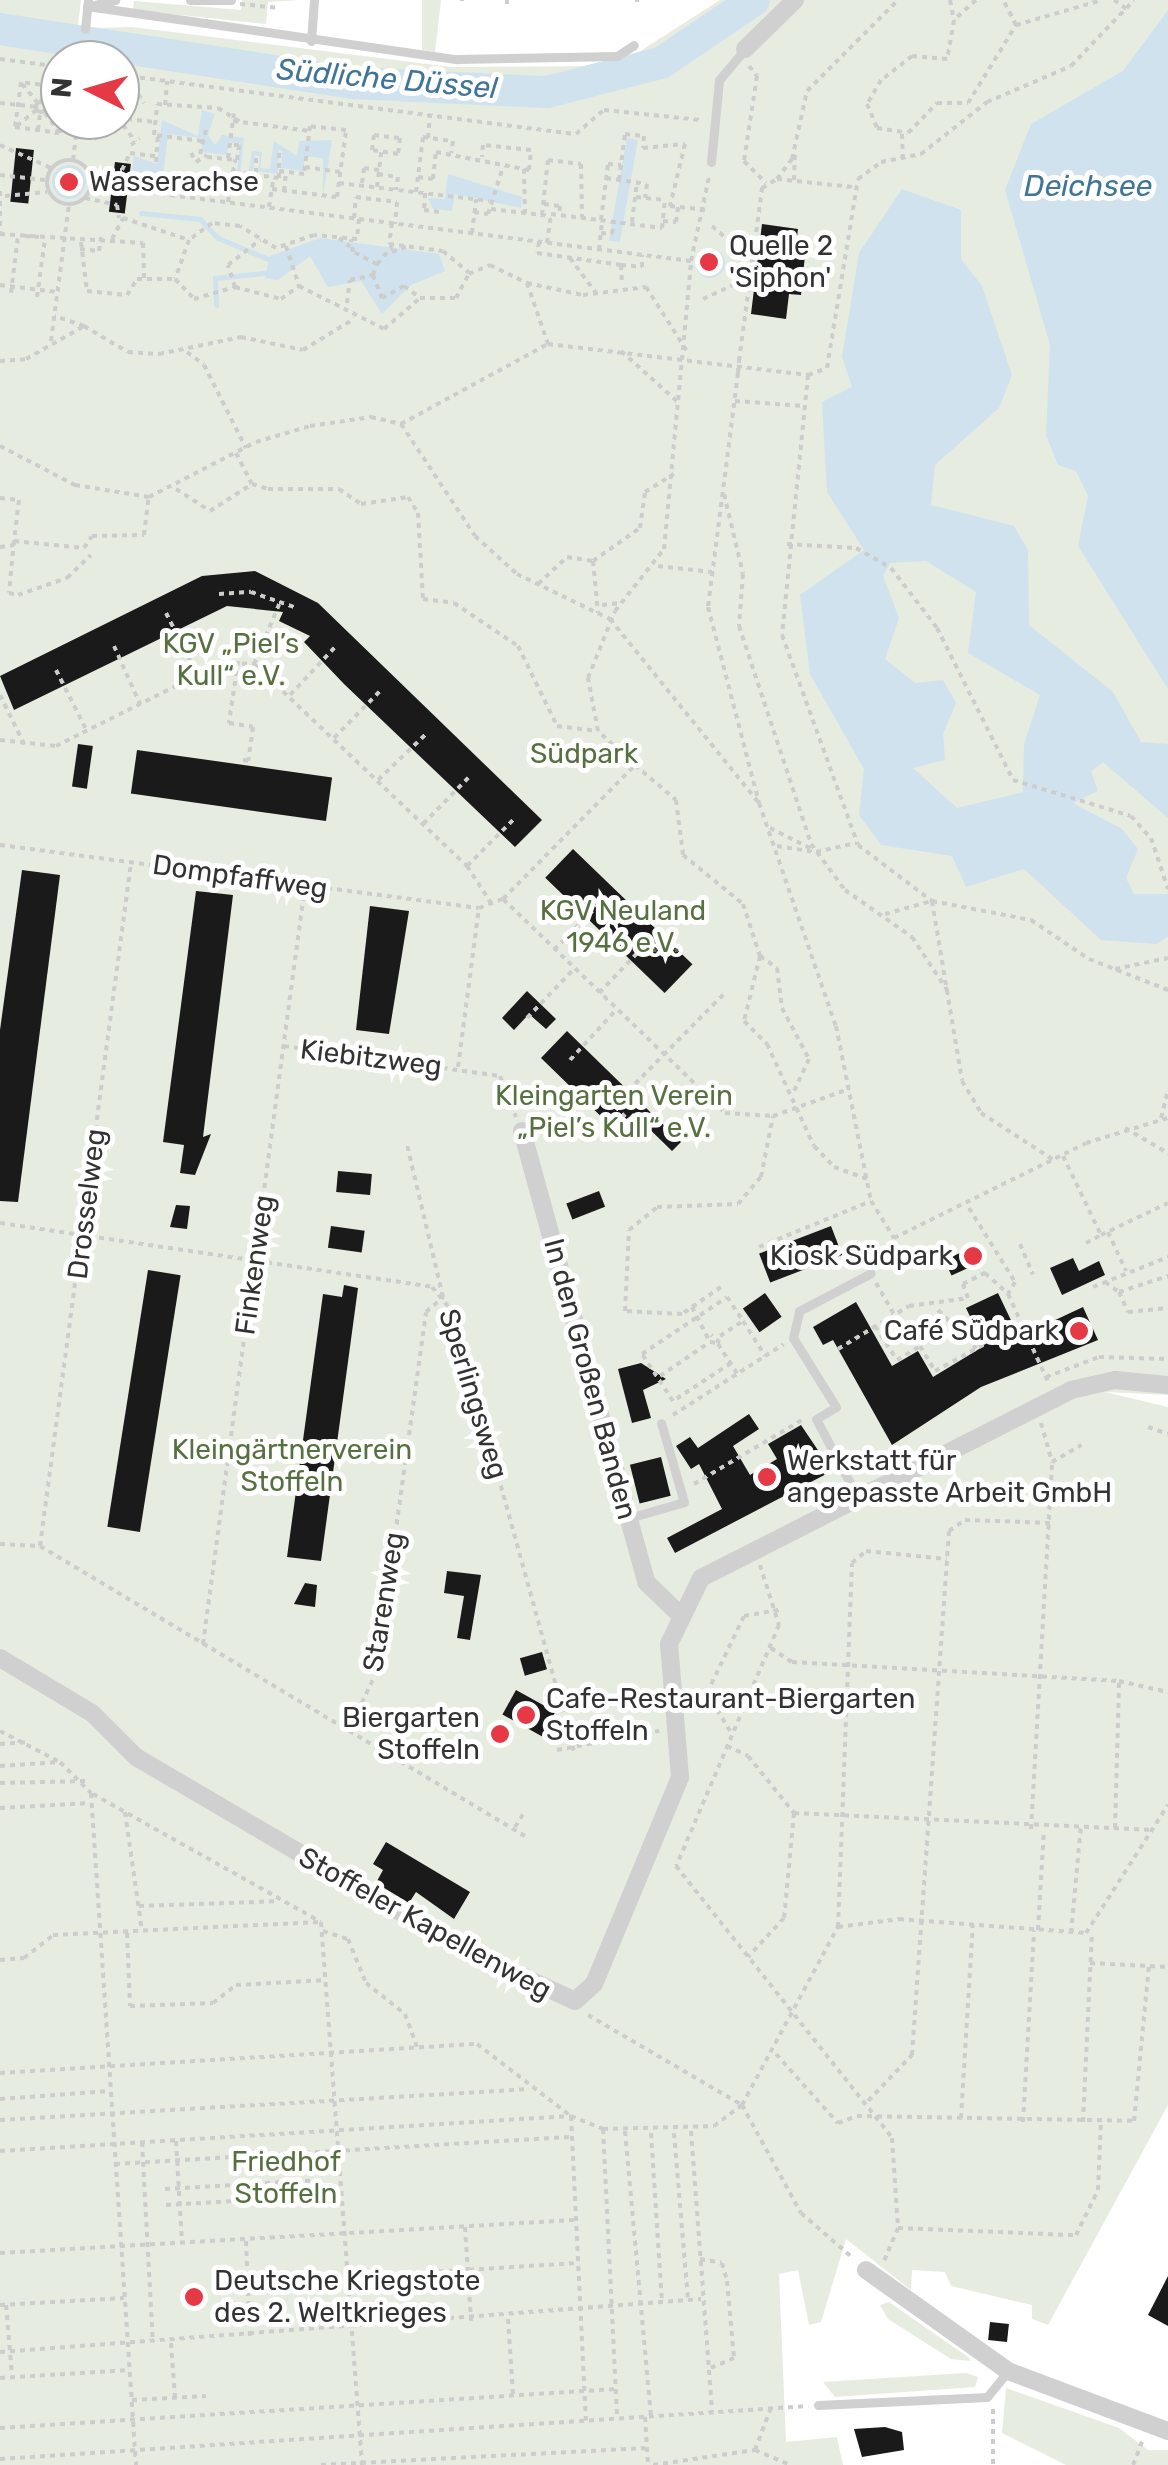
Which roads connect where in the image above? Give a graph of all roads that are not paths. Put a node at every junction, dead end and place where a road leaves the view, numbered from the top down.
1 (115, 0) edge
2 (190, 0) edge
3 (314, 0) edge
4 (795, 0) edge
5 (231, 2) edge
6 (88, 3) edge
7 (85, 30) road end
8 (311, 42) junction
9 (634, 45) dead end
10 (745, 55) joint
11 (711, 162) road end
12 (522, 1131) road end
13 (871, 1273) road end
14 (1168, 1385) edge
15 (661, 1423) road end
16 (859, 1501) junction
17 (629, 1518) junction
18 (678, 1613) junction
19 (0, 1658) edge
20 (870, 2272) road end
21 (1008, 2370) junction
22 (818, 2406) road end
23 (1168, 2431) edge

1 - 6 lane
2 - 5 lane
3 - 8 lane
4 - 10 street
6 - 7 lane
6 - 8 lane
8 - 9 lane
10 - 11 lane
12 - 17 street, In den Großen Banden
13 - 16 lane
14 - 16 street
15 - 17 lane
16 - 18 street
17 - 18 street, In den Großen Banden
18 - 19 street, Stoffeler Kapellenweg
20 - 21 street
21 - 22 lane
21 - 23 street

